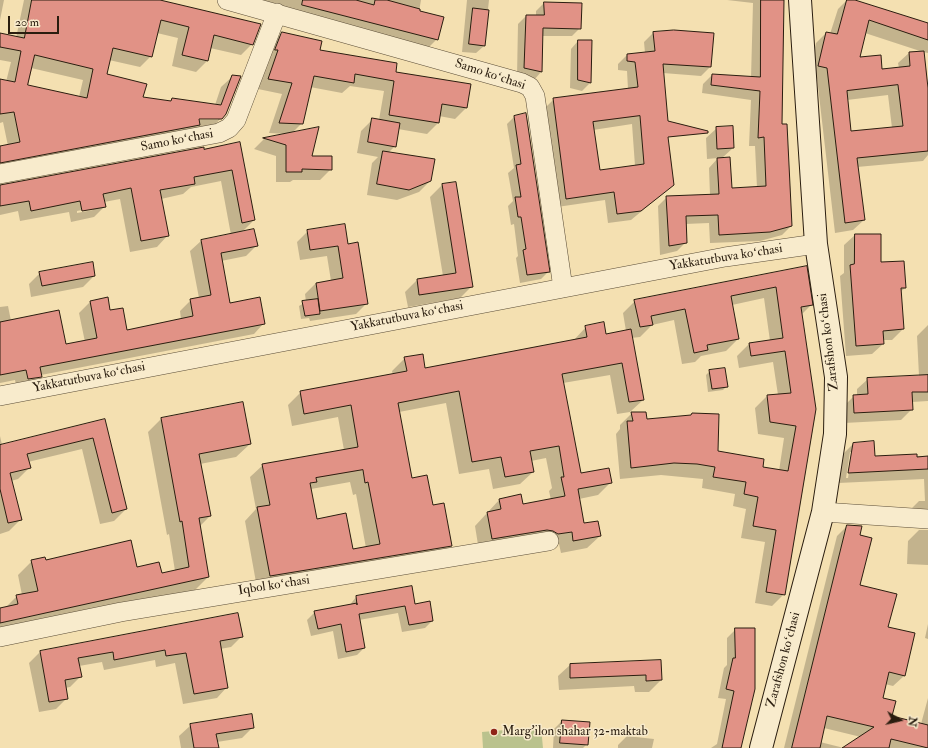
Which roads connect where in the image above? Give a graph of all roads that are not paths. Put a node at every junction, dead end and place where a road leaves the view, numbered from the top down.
1 (227, 0) edge
2 (800, 0) edge
3 (277, 13) junction
4 (0, 174) edge
5 (816, 244) junction
6 (564, 288) junction
7 (0, 396) edge
8 (823, 512) junction
9 (928, 519) edge
10 (549, 542) dead end
11 (0, 637) edge
12 (761, 748) edge

1 - 3 street, Samo koʻchasi
2 - 5 main road, Zarafshon koʻchasi
3 - 4 street, Samo koʻchasi
3 - 6 street, Samo koʻchasi
5 - 6 street, Yakkatutbuva koʻchasi
5 - 8 main road, Zarafshon koʻchasi
6 - 7 street, Yakkatutbuva koʻchasi
8 - 9 street
8 - 12 main road, Zarafshon koʻchasi
10 - 11 street, Iqbol koʻchasi

